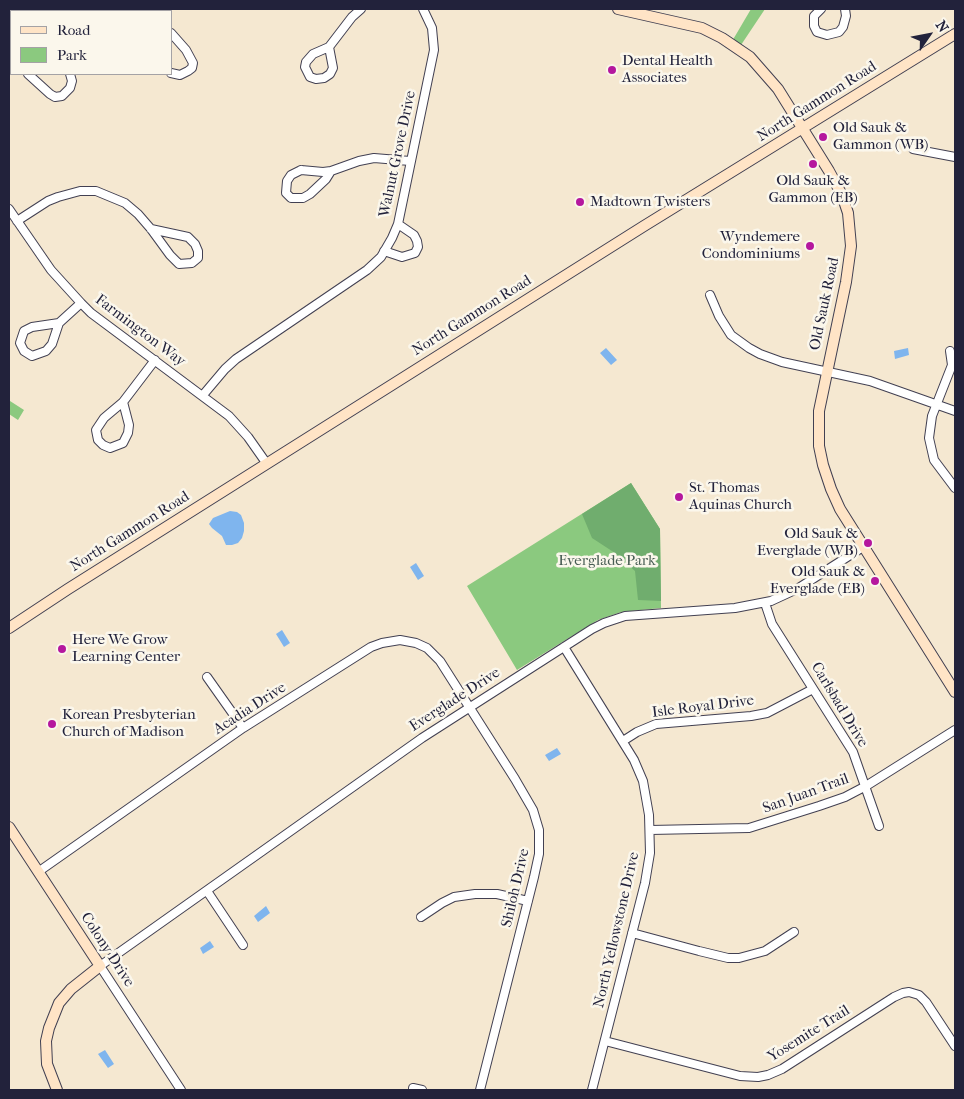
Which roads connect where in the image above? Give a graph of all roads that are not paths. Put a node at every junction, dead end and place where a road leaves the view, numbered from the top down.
1 (361, 9) edge
2 (423, 9) edge
3 (618, 9) edge
4 (821, 9) edge
5 (845, 9) edge
6 (172, 34) edge
7 (955, 34) edge
8 (329, 47) junction
9 (172, 73) edge
10 (29, 75) edge
11 (70, 75) edge
12 (803, 128) junction
13 (913, 149) dead end
14 (955, 157) edge
15 (410, 161) junction
16 (331, 171) junction
17 (9, 209) edge
18 (17, 221) junction
19 (398, 224) junction
20 (150, 229) junction
21 (384, 251) junction
22 (710, 295) dead end
23 (81, 303) junction
24 (59, 323) junction
25 (950, 351) dead end
26 (155, 360) junction
27 (826, 372) junction
28 (203, 395) junction
29 (123, 402) junction
30 (936, 404) junction
31 (955, 411) edge
32 (267, 464) junction
33 (955, 488) edge
34 (864, 546) junction
35 (765, 603) junction
36 (9, 628) edge
37 (564, 647) junction
38 (207, 677) dead end
39 (813, 689) junction
40 (955, 692) edge
41 (469, 707) junction
42 (243, 728) junction
43 (955, 730) edge
44 (623, 741) junction
45 (866, 786) junction
46 (880, 826) dead end
47 (9, 827) edge
48 (650, 830) junction
49 (38, 872) junction
50 (207, 890) junction
51 (528, 901) junction
52 (421, 917) dead end
53 (794, 932) dead end
54 (632, 933) junction
55 (242, 945) dead end
56 (100, 966) junction
57 (605, 1041) junction
58 (955, 1046) edge
59 (413, 1088) dead end
60 (57, 1090) edge
61 (181, 1090) edge
62 (422, 1090) edge
63 (480, 1090) edge
64 (592, 1090) edge

1 - 8 street
2 - 15 street, Walnut Grove Drive
3 - 12 street, Old Sauk Road
4 - 5 street
6 - 9 street
7 - 12 street, North Gammon Road
8 - 8 street
10 - 11 street
12 - 27 street, Old Sauk Road
12 - 32 street, North Gammon Road
13 - 14 street
15 - 16 street
15 - 19 street, Walnut Grove Drive
16 - 16 street
17 - 18 street, Farmington Way
18 - 20 street
18 - 23 street, Farmington Way
19 - 21 street, Walnut Grove Drive
19 - 21 street
20 - 20 street
21 - 28 street, Walnut Grove Drive
22 - 27 street
23 - 24 street
23 - 26 street, Farmington Way
24 - 24 street
25 - 30 street
26 - 28 street, Farmington Way
26 - 29 street
27 - 30 street
27 - 34 street, Old Sauk Road
28 - 32 street, Farmington Way
29 - 29 street
30 - 31 street
30 - 33 street
32 - 36 street, North Gammon Road
34 - 35 street, Everglade Drive
34 - 40 street, Old Sauk Road
35 - 37 street, Everglade Drive
35 - 39 street, Carlsbad Drive
37 - 41 street, Everglade Drive
37 - 44 street, North Yellowstone Drive
38 - 42 street
39 - 44 street, Isle Royal Drive
39 - 45 street, Carlsbad Drive
41 - 42 street, Acadia Drive
41 - 50 street, Everglade Drive
41 - 51 street, Shiloh Drive
42 - 49 street, Acadia Drive
43 - 45 street, San Juan Trail
44 - 48 street, North Yellowstone Drive
45 - 46 street, Carlsbad Drive
45 - 48 street, San Juan Trail
47 - 49 street, Colony Drive
48 - 54 street, North Yellowstone Drive
49 - 56 street, Colony Drive
50 - 55 street
50 - 56 street, Everglade Drive
51 - 52 street
51 - 63 street, Shiloh Drive
53 - 54 street
54 - 57 street, North Yellowstone Drive
56 - 60 street
56 - 61 street, Colony Drive
57 - 58 street, Yosemite Trail
57 - 64 street, North Yellowstone Drive
59 - 62 street

